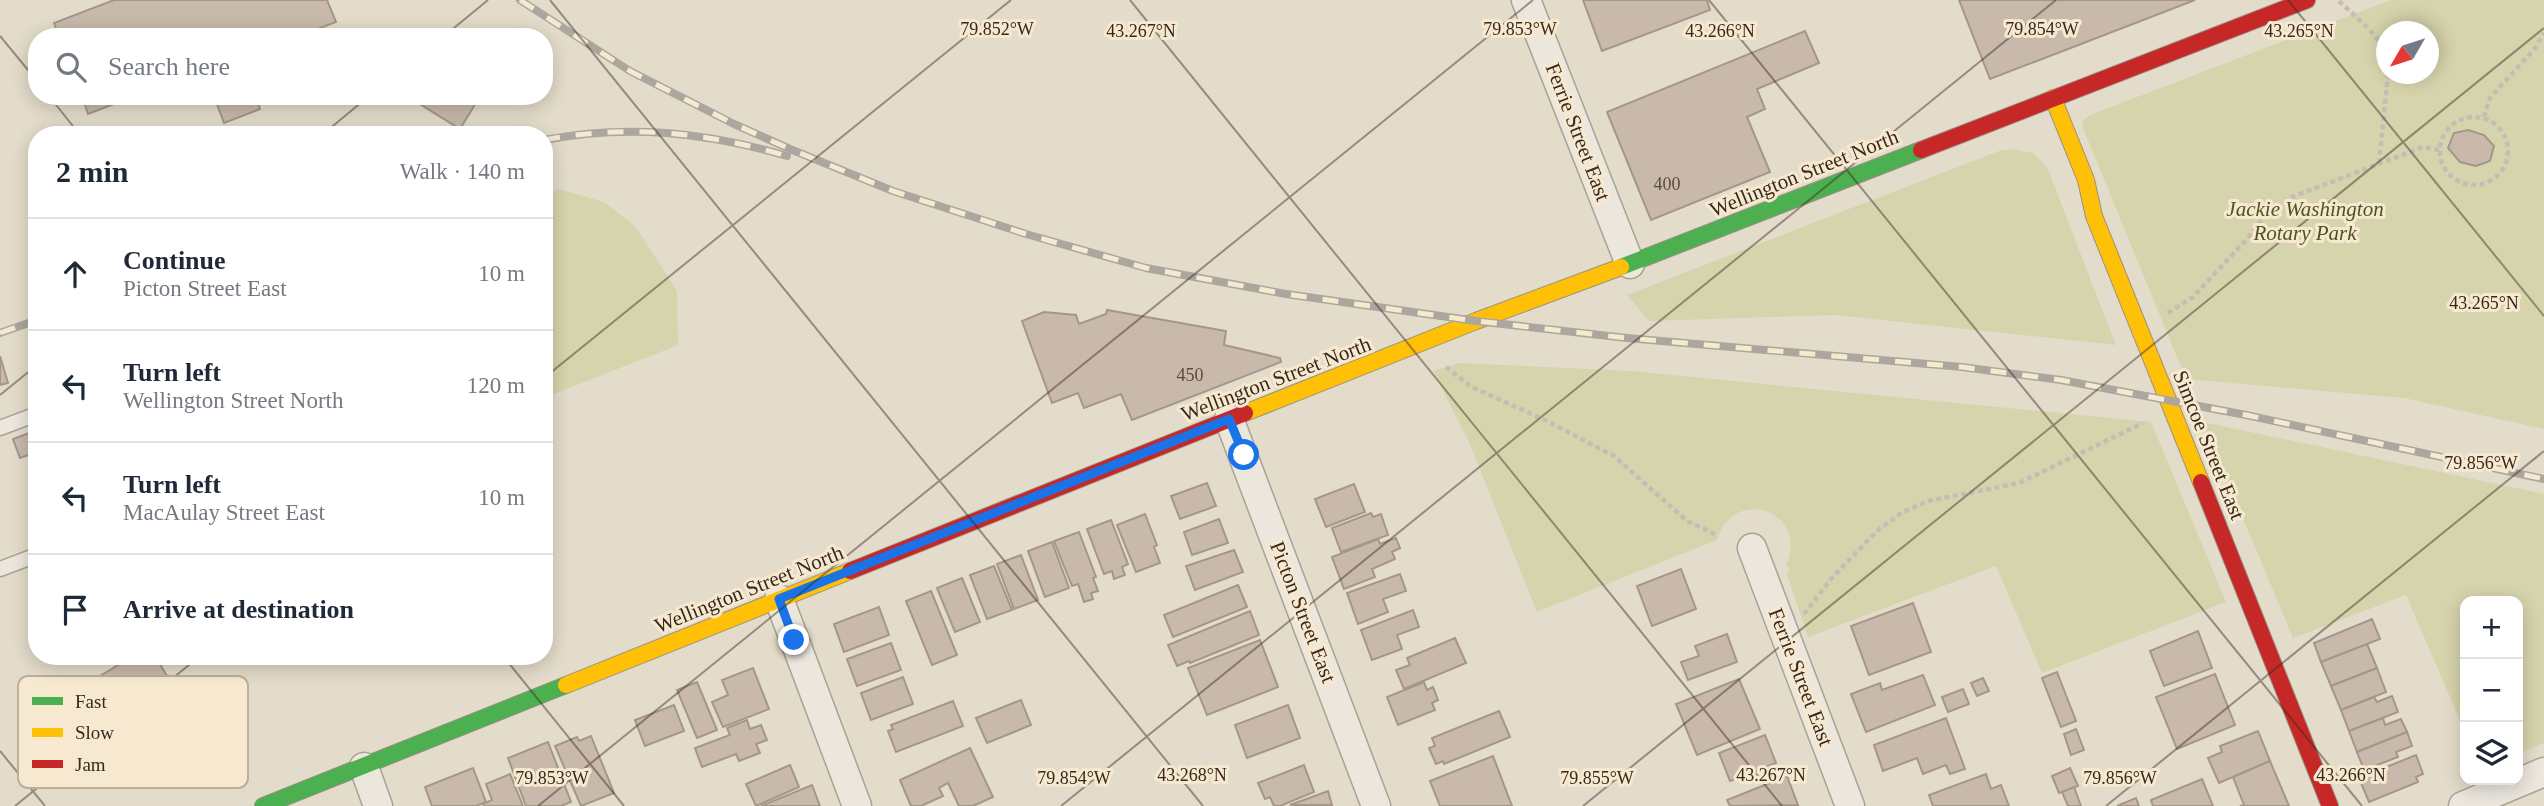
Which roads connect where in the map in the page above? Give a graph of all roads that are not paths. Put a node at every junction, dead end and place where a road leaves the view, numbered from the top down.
1 (1527, 0) edge
2 (2307, 0) edge
3 (2053, 98) junction
4 (1630, 264) junction
5 (28, 417) edge
6 (1229, 419) junction
7 (0, 428) edge
8 (1752, 548) dead end
9 (28, 558) edge
10 (0, 569) edge
11 (779, 599) junction
12 (364, 767) junction
13 (2544, 772) edge
14 (263, 806) edge
15 (379, 806) edge
16 (857, 806) edge
17 (1376, 806) edge
18 (1850, 806) edge
19 (2330, 806) edge
20 (2463, 806) edge

1 - 4 street, Ferrie Street East
2 - 3 main road, Wellington Street North
3 - 4 main road, Wellington Street North
3 - 19 main road, Simcoe Street East
4 - 6 main road, Wellington Street North
5 - 7 lane
6 - 11 main road, Wellington Street North
6 - 17 street, Picton Street East
8 - 18 street, Ferrie Street East
9 - 10 lane
11 - 12 main road, Wellington Street North
11 - 16 street
12 - 14 main road, Wellington Street North
12 - 15 street
13 - 20 street

